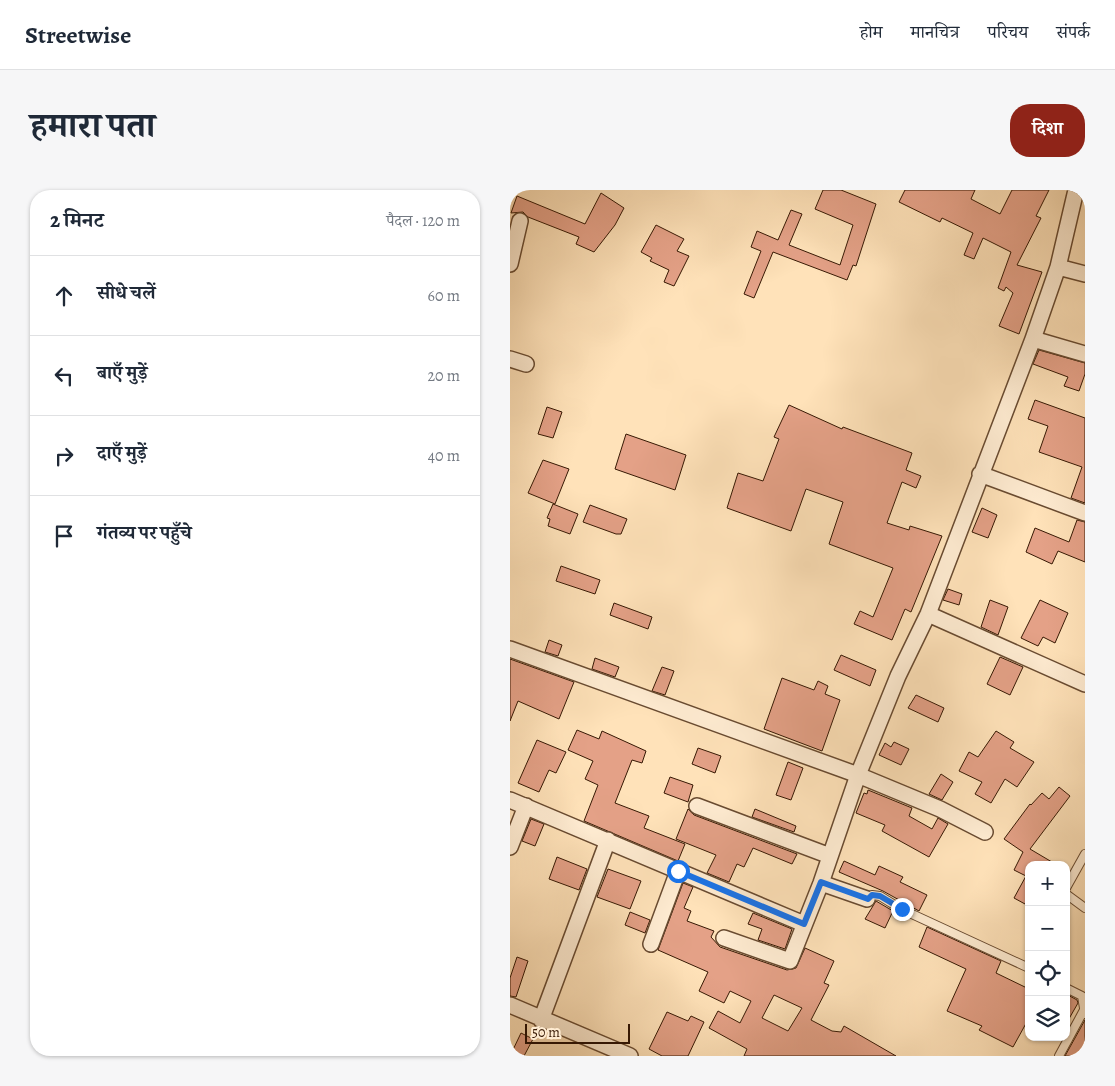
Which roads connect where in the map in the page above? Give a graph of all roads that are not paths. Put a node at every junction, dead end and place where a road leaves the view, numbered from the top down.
1 (1076, 190) edge
2 (520, 222) dead end
3 (510, 264) edge
4 (1058, 267) junction
5 (1085, 274) edge
6 (1033, 338) junction
7 (1085, 354) edge
8 (510, 359) edge
9 (526, 364) dead end
10 (980, 474) junction
11 (1085, 512) edge
12 (928, 614) junction
13 (510, 650) edge
14 (1085, 684) edge
15 (858, 774) junction
16 (510, 800) edge
17 (526, 806) junction
18 (698, 806) dead end
19 (985, 832) dead end
20 (608, 840) junction
21 (510, 847) edge
22 (1085, 854) edge
23 (830, 856) junction
24 (678, 871) junction
25 (1070, 881) edge
26 (821, 882) junction
27 (1070, 897) edge
28 (868, 899) joint
29 (1085, 908) edge
30 (804, 924) junction
31 (724, 938) dead end
32 (651, 944) dead end
33 (1025, 966) edge
34 (1070, 990) edge
35 (510, 1005) edge
36 (1085, 1012) edge
37 (541, 1020) junction
38 (630, 1056) edge
39 (1059, 1056) edge

1 - 4 street
2 - 3 street
4 - 5 street
4 - 6 street
6 - 7 street
6 - 10 street
8 - 9 street
10 - 11 street
10 - 12 street
12 - 14 street
12 - 15 street
13 - 15 street
15 - 19 street
15 - 23 street
16 - 17 street
17 - 20 street
17 - 21 street
18 - 23 street
20 - 24 street
20 - 37 street
22 - 25 lane
23 - 26 street
24 - 30 street
24 - 32 street
26 - 28 street
26 - 30 street
27 - 29 lane
28 - 33 lane
30 - 31 street
34 - 36 lane
35 - 37 street
36 - 39 lane
37 - 38 street

